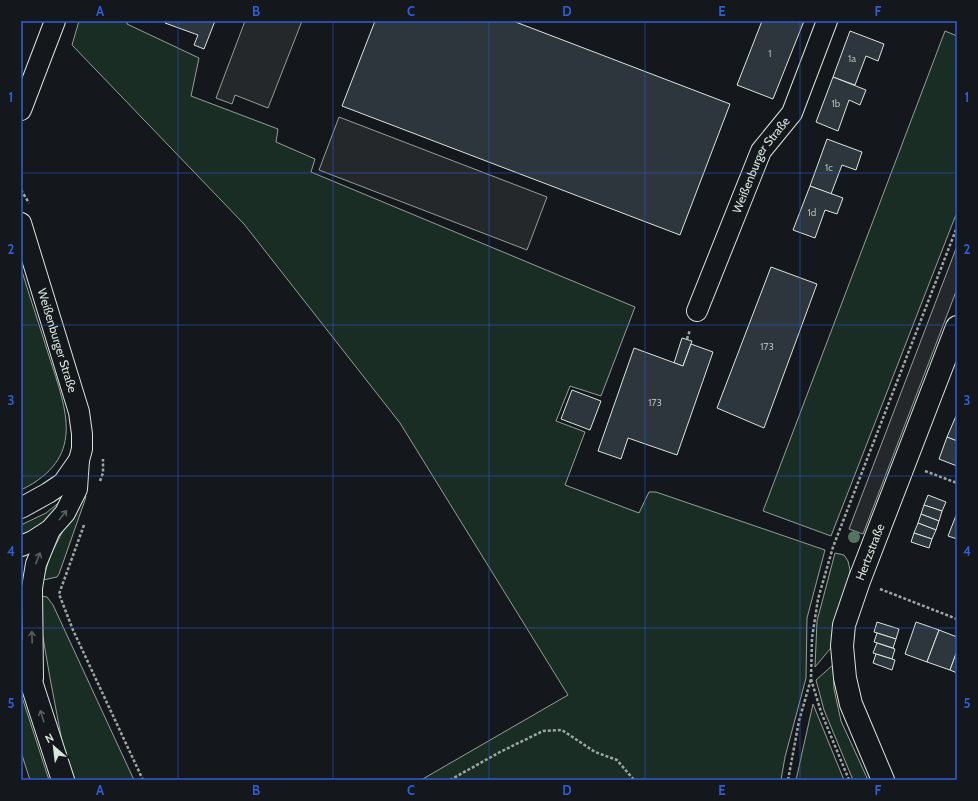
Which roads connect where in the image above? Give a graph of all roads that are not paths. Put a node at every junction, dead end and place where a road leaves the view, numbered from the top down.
1 (55, 21) edge
2 (828, 21) edge
3 (21, 110) edge
4 (21, 223) edge
5 (696, 311) dead end
6 (957, 327) edge
7 (79, 460) junction
8 (21, 508) edge
9 (50, 530) junction
10 (21, 546) edge
11 (21, 651) edge
12 (34, 690) junction
13 (63, 780) edge
14 (883, 780) edge

1 - 3 street
2 - 5 street, Weißenburger Straße
4 - 7 street, Weißenburger Straße
6 - 14 main road, Hertzstraße
7 - 8 street, Weißenburger Straße
9 -> 7 street, Weißenburger Straße
9 - 10 street, Weißenburger Straße
12 -> 9 street, Weißenburger Straße
11 - 12 main road
13 -> 12 main road

